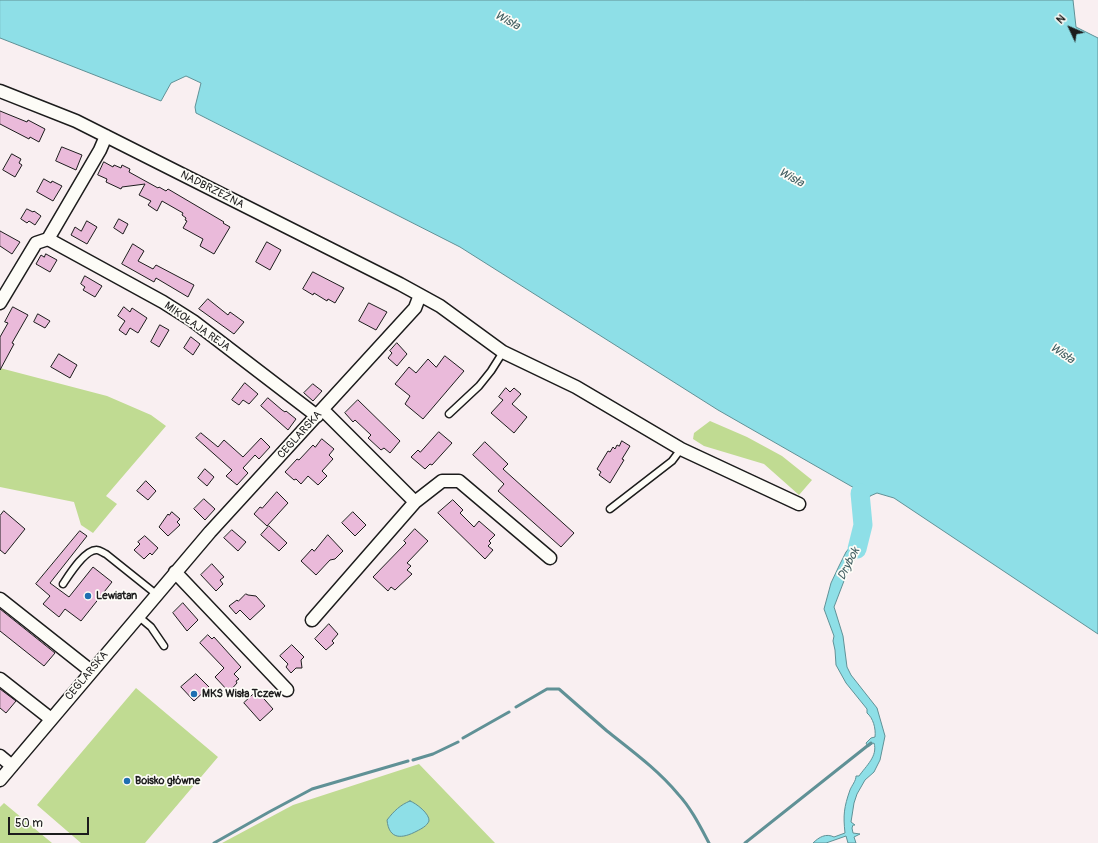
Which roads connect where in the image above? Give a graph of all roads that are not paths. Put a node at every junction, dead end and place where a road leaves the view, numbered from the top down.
1 (0, 91) edge
2 (106, 136) junction
3 (48, 239) junction
4 (420, 295) junction
5 (0, 303) edge
6 (503, 352) junction
7 (320, 413) junction
8 (449, 414) dead end
9 (681, 449) junction
10 (415, 502) junction
11 (799, 504) dead end
12 (610, 509) dead end
13 (550, 558) dead end
14 (175, 572) junction
15 (63, 584) dead end
16 (156, 594) junction
17 (0, 599) edge
18 (138, 616) junction
19 (312, 620) dead end
20 (164, 646) dead end
21 (91, 671) junction
22 (0, 679) edge
23 (287, 690) dead end
24 (51, 719) junction
25 (0, 756) edge
26 (12, 766) junction
27 (0, 780) edge

1 - 2 street, NADBRZEŻNA
2 - 3 street
2 - 4 street, NADBRZEŻNA
3 - 5 street
3 - 7 street, MIKOŁAJA REJA
4 - 6 street, NADBRZEŻNA
4 - 7 street, CEGLARSKA
6 - 8 lane
6 - 9 street, NADBRZEŻNA
7 - 10 street, MIKOŁAJA REJA
7 - 14 street, CEGLARSKA
9 - 11 street, NADBRZEŻNA
9 - 12 lane
10 - 13 street
10 - 19 street
14 - 16 street, CEGLARSKA
14 - 23 street
15 - 16 lane
16 - 18 street, CEGLARSKA
17 - 21 street
18 - 20 lane
18 - 21 street, CEGLARSKA
21 - 24 street, CEGLARSKA
22 - 24 street
24 - 26 street, CEGLARSKA
25 - 26 street
26 - 27 street, CEGLARSKA

